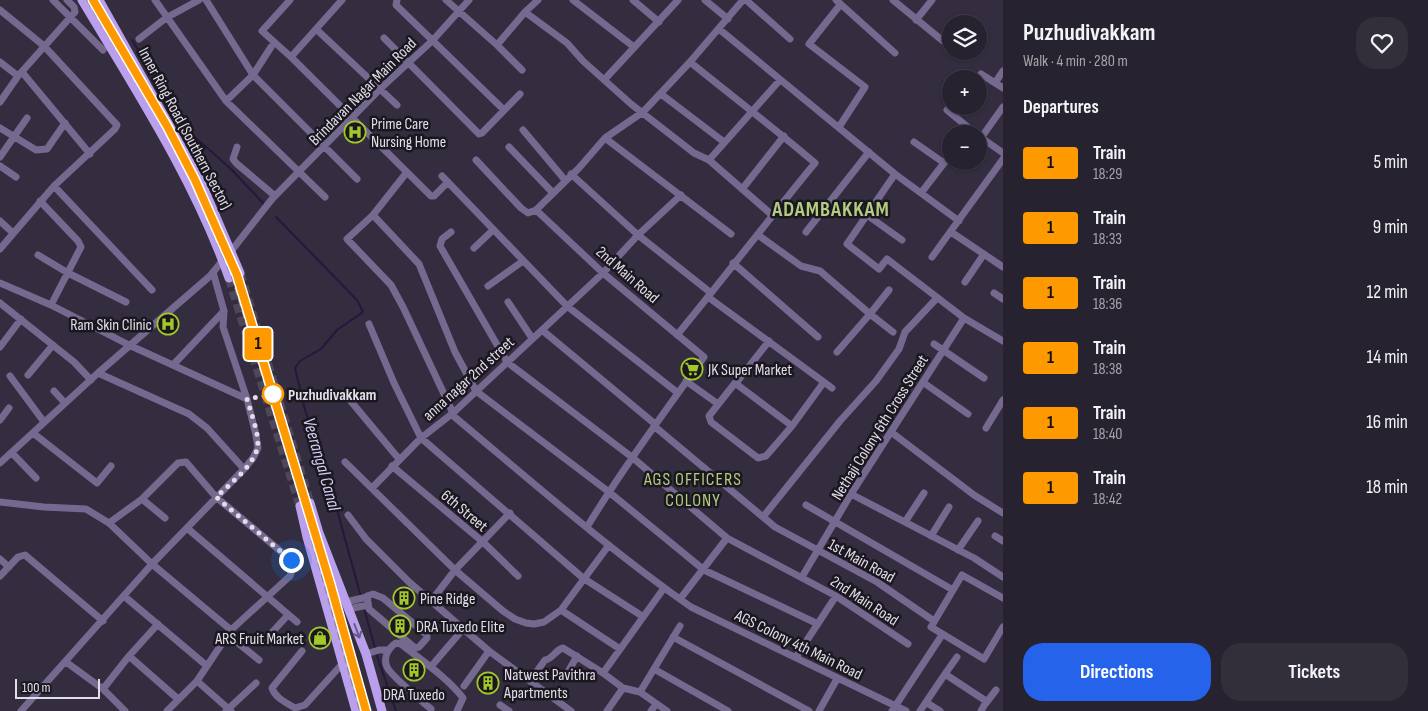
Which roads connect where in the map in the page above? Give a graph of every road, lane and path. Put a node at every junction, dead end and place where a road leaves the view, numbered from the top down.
1 (53, 0) edge
2 (67, 0) edge
3 (82, 0) edge
4 (99, 0) edge
5 (155, 0) edge
6 (199, 0) edge
7 (206, 0) edge
8 (290, 0) edge
9 (342, 0) edge
10 (398, 0) edge
11 (446, 0) edge
12 (469, 0) edge
13 (538, 0) edge
14 (573, 0) edge
15 (633, 0) edge
16 (678, 0) edge
17 (705, 0) edge
18 (745, 0) edge
19 (892, 0) edge
20 (932, 0) edge
21 (838, 2) edge
22 (0, 10) edge
23 (458, 12) junction
24 (525, 12) junction
25 (70, 18) junction
26 (166, 18) junction
27 (728, 20) junction
28 (916, 20) junction
29 (659, 22) junction
30 (316, 29) junction
31 (719, 29) junction
32 (384, 38) dead end
33 (138, 39) dead end
34 (790, 39) dead end
35 (433, 40) junction
36 (942, 41) edge
37 (497, 45) junction
38 (44, 46) junction
39 (271, 47) dead end
40 (634, 47) junction
41 (104, 50) dead end
42 (895, 53) dead end
43 (291, 57) junction
44 (0, 62) edge
45 (410, 62) junction
46 (690, 62) junction
47 (522, 70) dead end
48 (1003, 71) edge
49 (20, 74) junction
50 (253, 75) junction
51 (987, 78) edge
52 (604, 80) junction
53 (780, 80) junction
54 (995, 83) junction
55 (1003, 88) edge
56 (380, 89) junction
57 (520, 94) dead end
58 (661, 94) junction
59 (226, 101) junction
60 (0, 102) edge
61 (397, 105) dead end
62 (1003, 107) edge
63 (504, 110) junction
64 (643, 112) junction
65 (752, 113) junction
66 (953, 115) edge
67 (352, 117) junction
68 (27, 118) dead end
69 (65, 123) junction
70 (964, 125) edge
71 (984, 125) edge
72 (839, 127) junction
73 (0, 128) edge
74 (523, 130) dead end
75 (784, 136) junction
76 (14, 137) junction
77 (605, 138) junction
78 (724, 142) junction
79 (914, 142) dead end
80 (987, 142) edge
81 (326, 146) junction
82 (237, 147) dead end
83 (508, 147) dead end
84 (870, 152) junction
85 (1003, 153) edge
86 (90, 154) junction
87 (0, 157) edge
88 (1003, 159) edge
89 (476, 160) dead end
90 (709, 160) junction
91 (942, 162) edge
92 (0, 166) edge
93 (942, 166) edge
94 (299, 172) junction
95 (407, 172) junction
96 (571, 174) junction
97 (895, 174) junction
98 (16, 177) dead end
99 (357, 178) dead end
100 (565, 180) junction
101 (201, 182) junction
102 (54, 186) junction
103 (190, 186) junction
104 (743, 188) junction
105 (553, 193) junction
106 (921, 193) junction
107 (681, 195) junction
108 (325, 197) dead end
109 (273, 198) junction
110 (40, 201) junction
111 (536, 210) junction
112 (867, 214) junction
113 (373, 215) junction
114 (772, 215) junction
115 (0, 221) edge
116 (959, 221) junction
117 (493, 230) junction
118 (451, 232) dead end
119 (806, 232) dead end
120 (951, 232) junction
121 (13, 233) junction
122 (732, 234) dead end
123 (638, 235) junction
124 (758, 235) junction
125 (902, 240) dead end
126 (474, 248) dead end
127 (0, 249) edge
128 (232, 250) junction
129 (984, 254) junction
130 (38, 255) dead end
131 (932, 257) dead end
132 (223, 260) junction
133 (523, 261) junction
134 (733, 264) junction
135 (1003, 267) edge
136 (213, 272) junction
137 (603, 272) junction
138 (68, 273) junction
139 (240, 273) tunnel mouth
140 (229, 278) tunnel mouth
141 (965, 282) dead end
142 (0, 284) edge
143 (488, 286) dead end
144 (152, 290) dead end
145 (889, 290) dead end
146 (994, 293) dead end
147 (709, 295) junction
148 (937, 298) junction
149 (1003, 299) edge
150 (0, 302) edge
151 (126, 302) dead end
152 (508, 302) dead end
153 (50, 306) junction
154 (567, 306) junction
155 (224, 310) junction
156 (870, 314) junction
157 (964, 318) junction
158 (21, 319) junction
159 (369, 324) dead end
160 (542, 330) junction
161 (893, 332) dead end
162 (677, 335) junction
163 (818, 337) dead end
164 (532, 338) junction
165 (769, 341) junction
166 (1003, 341) edge
167 (934, 344) dead end
168 (53, 345) junction
169 (129, 345) junction
170 (0, 347) edge
171 (943, 350) junction
172 (837, 352) dead end
173 (507, 362) junction
174 (173, 365) junction
175 (98, 373) junction
176 (28, 375) dead end
177 (10, 376) dead end
178 (984, 378) dead end
179 (91, 380) junction
180 (686, 381) junction
181 (824, 382) junction
182 (736, 383) junction
183 (924, 383) junction
184 (832, 388) dead end
185 (54, 390) dead end
186 (476, 391) junction
187 (344, 393) dead end
188 (678, 393) junction
189 (247, 399) junction
190 (1003, 400) edge
191 (65, 403) junction
192 (718, 404) junction
193 (9, 408) dead end
194 (452, 414) junction
195 (968, 414) dead end
196 (0, 418) edge
197 (44, 422) junction
198 (654, 425) junction
199 (792, 426) junction
200 (986, 428) dead end
201 (891, 432) junction
202 (33, 433) junction
203 (421, 438) junction
204 (0, 452) edge
205 (10, 455) junction
206 (633, 458) junction
207 (399, 459) junction
208 (345, 462) dead end
209 (0, 463) edge
210 (111, 466) dead end
211 (392, 466) junction
212 (244, 469) junction
213 (36, 478) dead end
214 (372, 488) junction
215 (609, 492) junction
216 (924, 493) dead end
217 (852, 494) junction
218 (216, 497) junction
219 (142, 498) junction
220 (0, 502) edge
221 (310, 503) tunnel mouth
222 (806, 505) dead end
223 (300, 506) tunnel mouth
224 (949, 507) dead end
225 (510, 513) junction
226 (1003, 514) edge
227 (348, 515) dead end
228 (764, 517) junction
229 (165, 518) dead end
230 (835, 521) junction
231 (905, 522) junction
232 (978, 522) dead end
233 (109, 523) junction
234 (587, 527) junction
235 (187, 528) junction
236 (319, 533) junction
237 (932, 536) junction
238 (995, 536) dead end
239 (307, 537) junction
240 (728, 538) junction
241 (1003, 541) edge
242 (482, 542) junction
243 (609, 544) junction
244 (958, 550) junction
245 (818, 551) junction
246 (0, 559) edge
247 (152, 564) junction
248 (9, 567) junction
249 (455, 570) junction
250 (704, 570) junction
251 (0, 576) edge
252 (518, 576) dead end
253 (802, 577) junction
254 (1003, 577) edge
255 (583, 578) junction
256 (664, 588) junction
257 (950, 588) junction
258 (124, 596) junction
259 (836, 596) junction
260 (267, 597) junction
261 (1003, 598) edge
262 (680, 599) junction
263 (432, 600) junction
264 (363, 602) junction
265 (347, 606) junction
266 (560, 610) junction
267 (288, 615) junction
268 (642, 616) junction
269 (103, 621) junction
270 (934, 621) junction
271 (297, 622) dead end
272 (158, 624) junction
273 (818, 624) junction
274 (680, 626) dead end
275 (1003, 627) edge
276 (464, 628) junction
277 (230, 633) junction
278 (673, 637) junction
279 (940, 638) junction
280 (264, 641) dead end
281 (908, 644) dead end
282 (620, 649) junction
283 (302, 651) dead end
284 (388, 651) junction
285 (489, 651) junction
286 (372, 654) junction
287 (129, 656) junction
288 (577, 656) junction
289 (796, 657) junction
290 (957, 657) dead end
291 (259, 660) dead end
292 (66, 662) junction
293 (343, 663) junction
294 (434, 663) dead end
295 (207, 666) junction
296 (654, 668) junction
297 (603, 673) junction
298 (945, 674) junction
299 (565, 677) dead end
300 (837, 679) junction
301 (197, 681) junction
302 (530, 681) junction
303 (256, 683) dead end
304 (464, 686) dead end
305 (623, 688) junction
306 (103, 689) junction
307 (996, 690) dead end
308 (640, 692) junction
309 (178, 699) junction
310 (927, 703) junction
311 (986, 703) junction
312 (656, 704) junction
313 (500, 705) dead end
314 (289, 708) edge
315 (893, 708) edge
316 (431, 709) dead end
317 (228, 710) edge
318 (21, 711) edge
319 (125, 711) edge
320 (167, 711) edge
321 (356, 711) edge
322 (382, 711) edge
323 (457, 711) edge
324 (509, 711) edge
325 (570, 711) edge
326 (607, 711) edge
327 (652, 711) edge
328 (667, 711) edge
329 (728, 711) edge
330 (809, 711) edge
331 (819, 711) edge
332 (906, 711) edge
333 (920, 711) edge
334 (940, 711) edge
335 (981, 711) edge

1 - 25 street
2 - 25 street
3 - 103 main road, Inner Ring Road (Southern Sector)
4 - 101 main road, Inner Ring Road (Southern Sector)
5 - 26 street
6 - 26 street
7 - 50 street
8 - 43 street
9 - 30 street
10 - 35 street
11 - 23 street
12 - 23 street, Brindavan Nagar Main Road
13 - 24 street
14 - 40 street
15 - 29 street
16 - 29 street
17 - 27 street
18 - 27 street
18 - 34 street
19 - 28 street
20 - 28 street
21 - 42 street
21 - 72 street
22 - 38 street
23 - 35 street, Brindavan Nagar Main Road
23 - 37 street
24 - 37 street
24 - 52 street
25 - 38 street
25 - 41 street
26 - 33 street
26 - 59 street
27 - 31 street
28 - 36 street
29 - 40 street
30 - 43 street
30 - 56 street
31 - 46 street
31 - 53 street
32 - 45 street
35 - 45 street, Brindavan Nagar Main Road
35 - 63 street
37 - 47 street
38 - 49 street
38 - 86 street
39 - 50 street
40 - 52 street
43 - 67 street
44 - 49 street
45 - 56 street, Brindavan Nagar Main Road
45 - 63 street
46 - 58 street
46 - 65 street
48 - 54 street
49 - 60 street
49 - 69 street
50 - 59 street
50 - 81 street
51 - 54 street
52 - 64 street
53 - 65 street
53 - 72 street
54 - 55 street
56 - 61 street
56 - 67 street, Brindavan Nagar Main Road
57 - 63 street
58 - 64 street
58 - 78 street
59 - 94 street
62 - 71 street
64 - 77 street
64 - 90 street
65 - 75 street
65 - 78 street
66 - 70 street
67 - 81 street, Brindavan Nagar Main Road
67 - 95 street
68 - 76 street
69 - 76 street
69 - 86 street
72 - 84 street
73 - 76 street
74 - 100 street
75 - 104 street
75 - 114 street
76 - 87 street
77 - 96 street
77 - 107 street
78 - 90 street
79 - 91 street
80 - 85 street
81 - 94 street, Brindavan Nagar Main Road
81 - 99 street
82 - 109 street
83 - 105 street
84 - 97 street
84 - 119 street
86 - 102 street
88 - 116 street
89 - 111 street
90 - 104 street
92 - 98 street
93 - 106 street
94 - 108 street
94 - 109 street, Brindavan Nagar Main Road
95 - 113 street
95 - 117 street
96 - 100 street
96 - 123 street
97 - 106 street
97 - 112 street
100 - 105 street
101 - 103 main road
101 - 128 main road, Inner Ring Road (Southern Sector)
102 - 110 street
102 - 144 street
103 - 132 main road, Inner Ring Road (Southern Sector)
104 - 114 street
105 - 111 street
106 - 116 street
107 - 122 street
107 - 123 street, anna nagar 2nd street
109 - 128 street, Brindavan Nagar Main Road
110 - 121 street
110 - 138 street
111 - 137 street, 2nd Main Road
112 - 125 street
112 - 148 street
113 - 186 street
113 - 194 street
114 - 124 street
115 - 121 street
116 - 120 street
117 - 126 street
117 - 133 street
118 - 173 street
120 - 129 street
120 - 131 street
121 - 127 street
123 - 137 street, anna nagar 2nd street
123 - 147 street
124 - 134 street
124 - 156 street
128 - 139 main road, Inner Ring Road (Southern Sector)
129 - 135 street
129 - 141 street
130 - 138 street
132 - 136 street
132 - 140 main road, Inner Ring Road (Southern Sector)
133 - 143 street
133 - 154 street
134 - 147 street
134 - 163 street
136 - 155 street
136 - 169 street
137 - 154 street, anna nagar 2nd street
137 - 162 street, 2nd Main Road
138 - 151 street
138 - 153 street
142 - 153 street
145 - 156 street
146 - 149 street
147 - 162 street
147 - 165 street
148 - 157 street
148 - 228 street
150 - 158 street
152 - 164 street
153 - 169 street
154 - 160 street, anna nagar 2nd street
154 - 188 street
155 - 174 street
155 - 189 street
156 - 161 street
156 - 172 street
157 - 166 street
157 - 171 street, Nethaji Colony 6th Cross Street
158 - 168 street
158 - 170 street
159 - 203 street
160 - 164 street, anna nagar 2nd street
160 - 198 street, 1st Main Road
162 - 180 street, 2nd Main Road
164 - 173 street, anna nagar 2nd street
165 - 181 street
165 - 182 street
167 - 171 street
168 - 176 street
168 - 179 street
169 - 174 street
169 - 175 street
171 - 178 street
171 - 183 street, Nethaji Colony 6th Cross Street
173 - 186 street, anna nagar 2nd street
173 - 206 street, 2nd Main Road
174 - 189 street
175 - 179 street
175 - 212 street
177 - 197 street
179 - 191 street
180 - 188 street
180 - 192 street
181 - 184 street
181 - 199 street
182 - 192 street
182 - 199 street
183 - 195 street
183 - 201 street, Nethaji Colony 6th Cross Street
185 - 191 street
186 - 194 street, anna nagar 2nd street
186 - 215 street
187 - 207 street
188 - 198 street
189 - 212 street
190 - 200 street
191 - 197 street
192 - 199 street
193 - 196 street
194 - 203 street, anna nagar 2nd street
194 - 234 street, AGS Colony 4th Main Road
197 - 202 street
198 - 206 street
198 - 228 street, 1st Main Road
201 - 217 street, Nethaji Colony 6th Cross Street
201 - 226 street
202 - 205 street
202 - 210 street
203 - 207 street, anna nagar 2nd street
203 - 225 street
204 - 205 street
205 - 209 street
205 - 213 street
206 - 215 street
206 - 240 street, 2nd Main Road
207 - 211 street, anna nagar 2nd street
208 - 214 street
211 - 214 street, anna nagar 2nd street
211 - 242 street, 6th Street
212 - 218 street
214 - 249 street
215 - 234 street
215 - 250 street
216 - 231 street
217 - 230 street, Nethaji Colony 6th Cross Street
217 - 231 street
218 - 219 street
218 - 235 street
218 - 260 street
219 - 229 street
219 - 233 street
220 - 233 street
221 - 236 main road
222 - 230 street
223 - 239 main road
224 - 237 street
225 - 242 street
225 - 255 street
227 - 263 street
228 - 245 street, 1st Main Road
230 - 245 street, Nethaji Colony 6th Cross Street
230 - 257 street
231 - 237 street
232 - 244 street
233 - 247 street
234 - 243 street, AGS Colony 4th Main Road
235 - 247 street
235 - 260 street
236 - 239 main road
236 - 265 main road
237 - 244 street
238 - 241 street
239 - 293 main road
240 - 250 street
240 - 253 street, 2nd Main Road
242 - 249 street
242 - 252 street, 6th Street
243 - 255 street
243 - 256 street, AGS Colony 4th Main Road
244 - 254 street
245 - 253 street, Nethaji Colony 6th Cross Street
245 - 270 street, 1st Main Road
246 - 248 street
247 - 258 street
247 - 277 street
248 - 251 street
248 - 269 street
249 - 263 street
249 - 266 street
250 - 262 street
250 - 273 street
253 - 259 street, 2nd Main Road
255 - 266 street
255 - 268 street
256 - 262 street, AGS Colony 4th Main Road
256 - 268 street
257 - 261 street
257 - 270 street
258 - 269 street
258 - 272 street
259 - 273 street
259 - 281 street, 2nd Main Road
260 - 267 street
260 - 277 street
262 - 289 street, AGS Colony 4th Main Road
263 - 276 street
264 - 264 street
264 - 265 street
265 -> 286 main road
266 - 282 street
267 - 271 street
267 - 280 street
268 - 282 street
269 - 292 street
270 - 279 street
272 - 287 street
272 - 295 street
273 - 289 street
274 - 278 street
275 - 279 street
276 - 285 street
276 - 294 street
277 - 291 street
277 - 295 street
278 - 296 street
278 - 330 street
279 - 315 street
282 - 297 street
283 - 314 street
284 - 286 street
284 - 316 street
284 - 323 street
285 - 302 street
285 - 304 street
286 - 322 main road
287 - 306 street
287 - 309 street
288 - 297 street
288 - 299 street
288 - 302 street
289 - 300 street, AGS Colony 4th Main Road
290 - 298 street
292 - 306 street
292 - 318 street
293 - 314 street
293 - 321 main road
295 - 301 street
296 - 308 street
296 - 329 street
297 - 305 street
298 - 310 street
298 - 311 street
300 - 315 street, AGS Colony 4th Main Road
300 - 331 street
301 - 309 street
301 - 317 street
302 - 325 street
303 - 317 street
305 - 308 street
305 - 326 street
306 - 319 street
307 - 311 street
308 - 312 street
309 - 320 street
310 - 333 street
310 - 334 street
311 - 335 street
312 - 327 street
312 - 328 street
313 - 324 street
315 - 332 street, AGS Colony 4th Main Road

